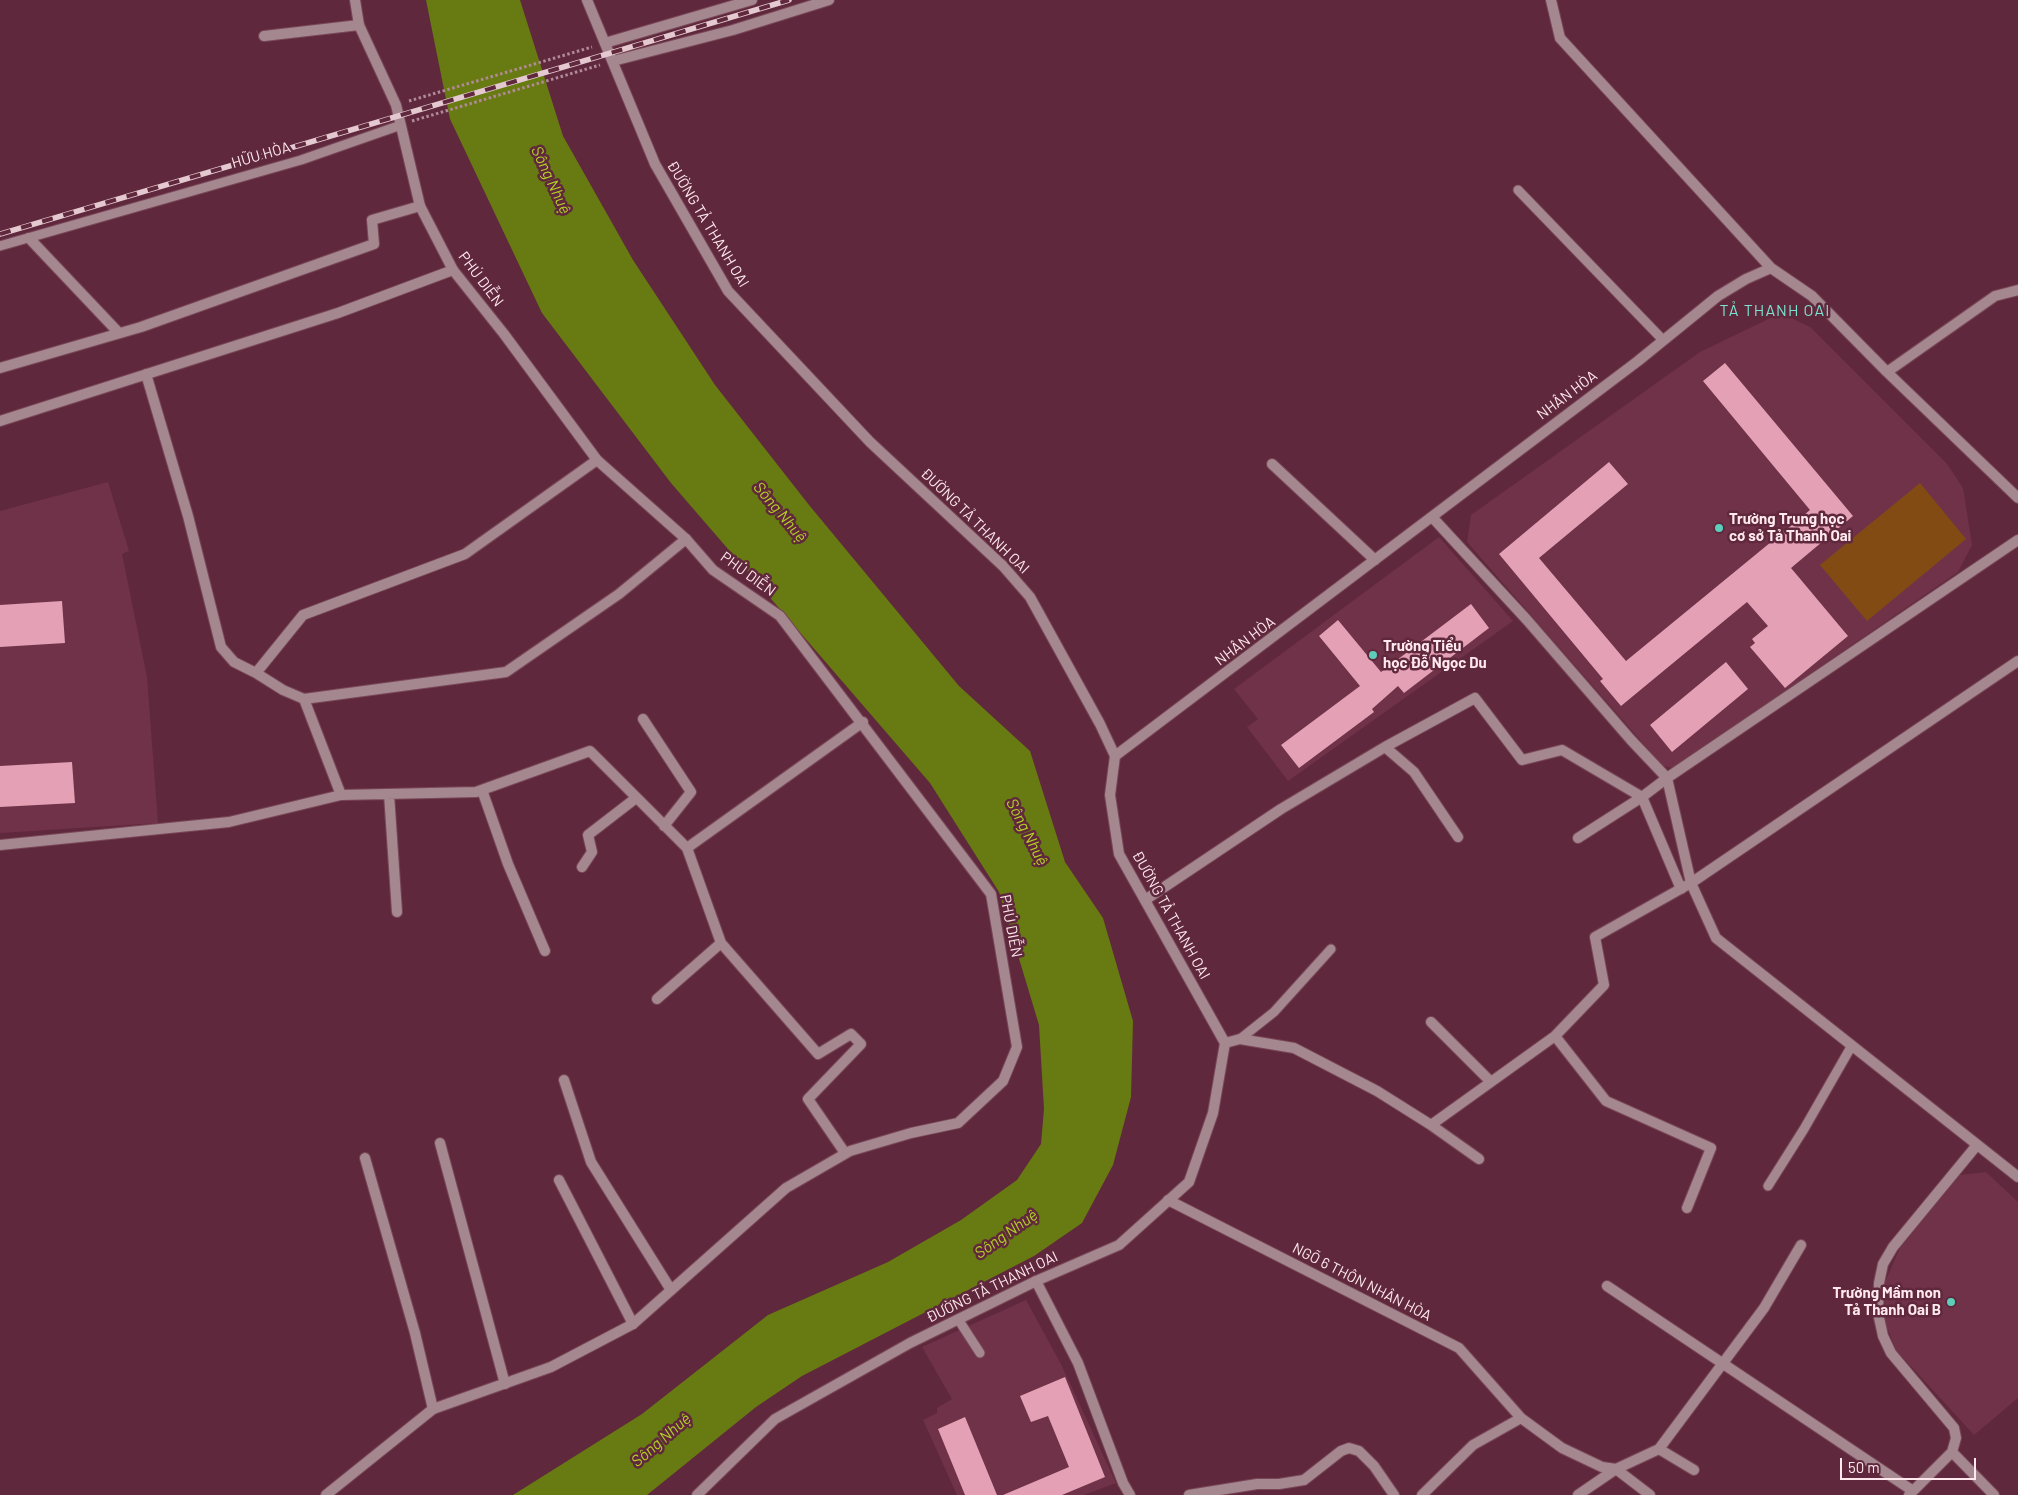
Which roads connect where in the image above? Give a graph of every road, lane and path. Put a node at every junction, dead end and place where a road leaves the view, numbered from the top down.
1 (355, 0) edge
2 (588, 0) edge
3 (752, 0) edge
4 (829, 0) edge
5 (1551, 0) edge
6 (359, 25) junction
7 (264, 36) dead end
8 (605, 43) junction
9 (587, 49) dead end
10 (613, 61) junction
11 (592, 68) dead end
12 (413, 100) dead end
13 (419, 119) dead end
14 (401, 125) junction
15 (1518, 190) dead end
16 (420, 206) junction
17 (29, 238) junction
18 (0, 246) edge
19 (1771, 268) junction
20 (453, 270) junction
21 (2018, 290) edge
22 (118, 332) junction
23 (1663, 340) junction
24 (0, 368) edge
25 (1887, 372) junction
26 (146, 374) junction
27 (0, 421) edge
28 (597, 460) junction
29 (1272, 464) dead end
30 (2018, 498) edge
31 (1432, 517) junction
32 (686, 539) junction
33 (2018, 540) edge
34 (1375, 560) junction
35 (2018, 661) edge
36 (256, 673) junction
37 (304, 699) junction
38 (643, 719) dead end
39 (862, 722) junction
40 (1385, 746) junction
41 (1115, 756) junction
42 (1667, 778) junction
43 (482, 790) junction
44 (389, 794) junction
45 (341, 795) junction
46 (1642, 797) junction
47 (636, 798) junction
48 (664, 826) junction
49 (1458, 837) dead end
50 (1578, 838) dead end
51 (0, 844) edge
52 (687, 848) junction
53 (582, 867) dead end
54 (1691, 883) junction
55 (1681, 889) junction
56 (1145, 900) junction
57 (397, 912) dead end
58 (721, 943) junction
59 (1331, 949) dead end
60 (545, 950) dead end
61 (657, 998) dead end
62 (1431, 1022) dead end
63 (1554, 1036) junction
64 (1240, 1040) junction
65 (1225, 1043) junction
66 (1851, 1047) junction
67 (564, 1080) dead end
68 (1491, 1082) junction
69 (1431, 1125) junction
70 (440, 1143) dead end
71 (1977, 1145) junction
72 (845, 1153) junction
73 (365, 1158) dead end
74 (1479, 1159) dead end
75 (2018, 1177) edge
76 (560, 1180) dead end
77 (1768, 1186) dead end
78 (1168, 1200) junction
79 (1688, 1208) dead end
80 (1801, 1245) dead end
81 (1036, 1280) junction
82 (1607, 1286) dead end
83 (671, 1290) junction
84 (958, 1319) junction
85 (633, 1324) junction
86 (980, 1353) dead end
87 (1721, 1364) junction
88 (505, 1384) junction
89 (433, 1409) junction
90 (1521, 1418) junction
91 (1659, 1449) junction
92 (1952, 1452) junction
93 (1616, 1470) junction
94 (1694, 1470) dead end
95 (1911, 1493) edge
96 (326, 1495) edge
97 (697, 1495) edge
98 (1130, 1495) edge
99 (1189, 1495) edge
100 (1394, 1495) edge
101 (1422, 1495) edge
102 (1578, 1495) edge
103 (1650, 1495) edge
104 (1994, 1495) edge

1 - 6 street
2 - 8 street, ĐƯỜNG TẢ THANH OAI
3 - 8 street
4 - 10 street
5 - 19 street
6 - 7 street
6 - 14 street
8 - 10 street, ĐƯỜNG TẢ THANH OAI
9 - 12 path
10 - 41 street, ĐƯỜNG TẢ THANH OAI
11 - 13 path
14 - 16 street, PHÚ DIỄN
14 - 17 lane, HỮU HÒA
15 - 23 lane
16 - 20 street, PHÚ DIỄN
16 - 22 street
17 - 18 lane, HỮU HÒA
17 - 22 street
19 - 23 street, NHÂN HÒA
19 - 25 street
20 - 26 street
20 - 28 street, PHÚ DIỄN
21 - 25 street
22 - 24 street
23 - 31 street, NHÂN HÒA
25 - 30 street
26 - 27 street
26 - 36 street
28 - 32 street, PHÚ DIỄN
28 - 36 street
29 - 34 street
31 - 34 street, NHÂN HÒA
31 - 42 street
32 - 37 street
32 - 39 street, PHÚ DIỄN
33 - 42 street
34 - 41 street, NHÂN HÒA
35 - 54 street
36 - 37 street
37 - 45 street
38 - 48 street
39 - 52 street
39 - 72 street, PHÚ DIỄN
40 - 46 street
40 - 49 street
40 - 56 street
41 - 56 street, ĐƯỜNG TẢ THANH OAI
42 - 46 street
42 - 54 street
43 - 44 street
43 - 47 street
43 - 60 street
44 - 45 street
44 - 57 street
45 - 51 street
46 - 50 street
46 - 55 street
47 - 48 street
47 - 53 street
48 - 52 street
52 - 58 street
54 - 55 street
54 - 66 street
55 - 63 street
56 - 65 street, ĐƯỜNG TẢ THANH OAI
58 - 61 street
58 - 72 street
59 - 64 lane
62 - 68 street
63 - 68 street
63 - 79 street
64 - 65 street
64 - 69 street
65 - 78 street, ĐƯỜNG TẢ THANH OAI
66 - 71 street
66 - 77 lane
67 - 83 street
68 - 69 street
69 - 74 street
70 - 88 street
71 - 75 street
71 - 92 street
72 - 83 street
73 - 89 street
76 - 85 street
78 - 81 street, ĐƯỜNG TẢ THANH OAI
78 - 90 street, NGÕ 6 THÔN NHÂN HÒA
80 - 87 street
81 - 84 street, ĐƯỜNG TẢ THANH OAI
81 - 98 street
82 - 87 street
83 - 85 street
84 - 86 lane
84 - 97 street, ĐƯỜNG TẢ THANH OAI
85 - 88 street
87 - 91 street
87 - 95 street
88 - 89 street
89 - 96 street
90 - 93 street, NGÕ 6 THÔN NHÂN HÒA
90 - 101 street
91 - 93 street
91 - 94 street
92 - 95 street
92 - 104 street
93 - 102 street
93 - 103 street, NGÕ 6 THÔN NHÂN HÒA
99 - 100 street

